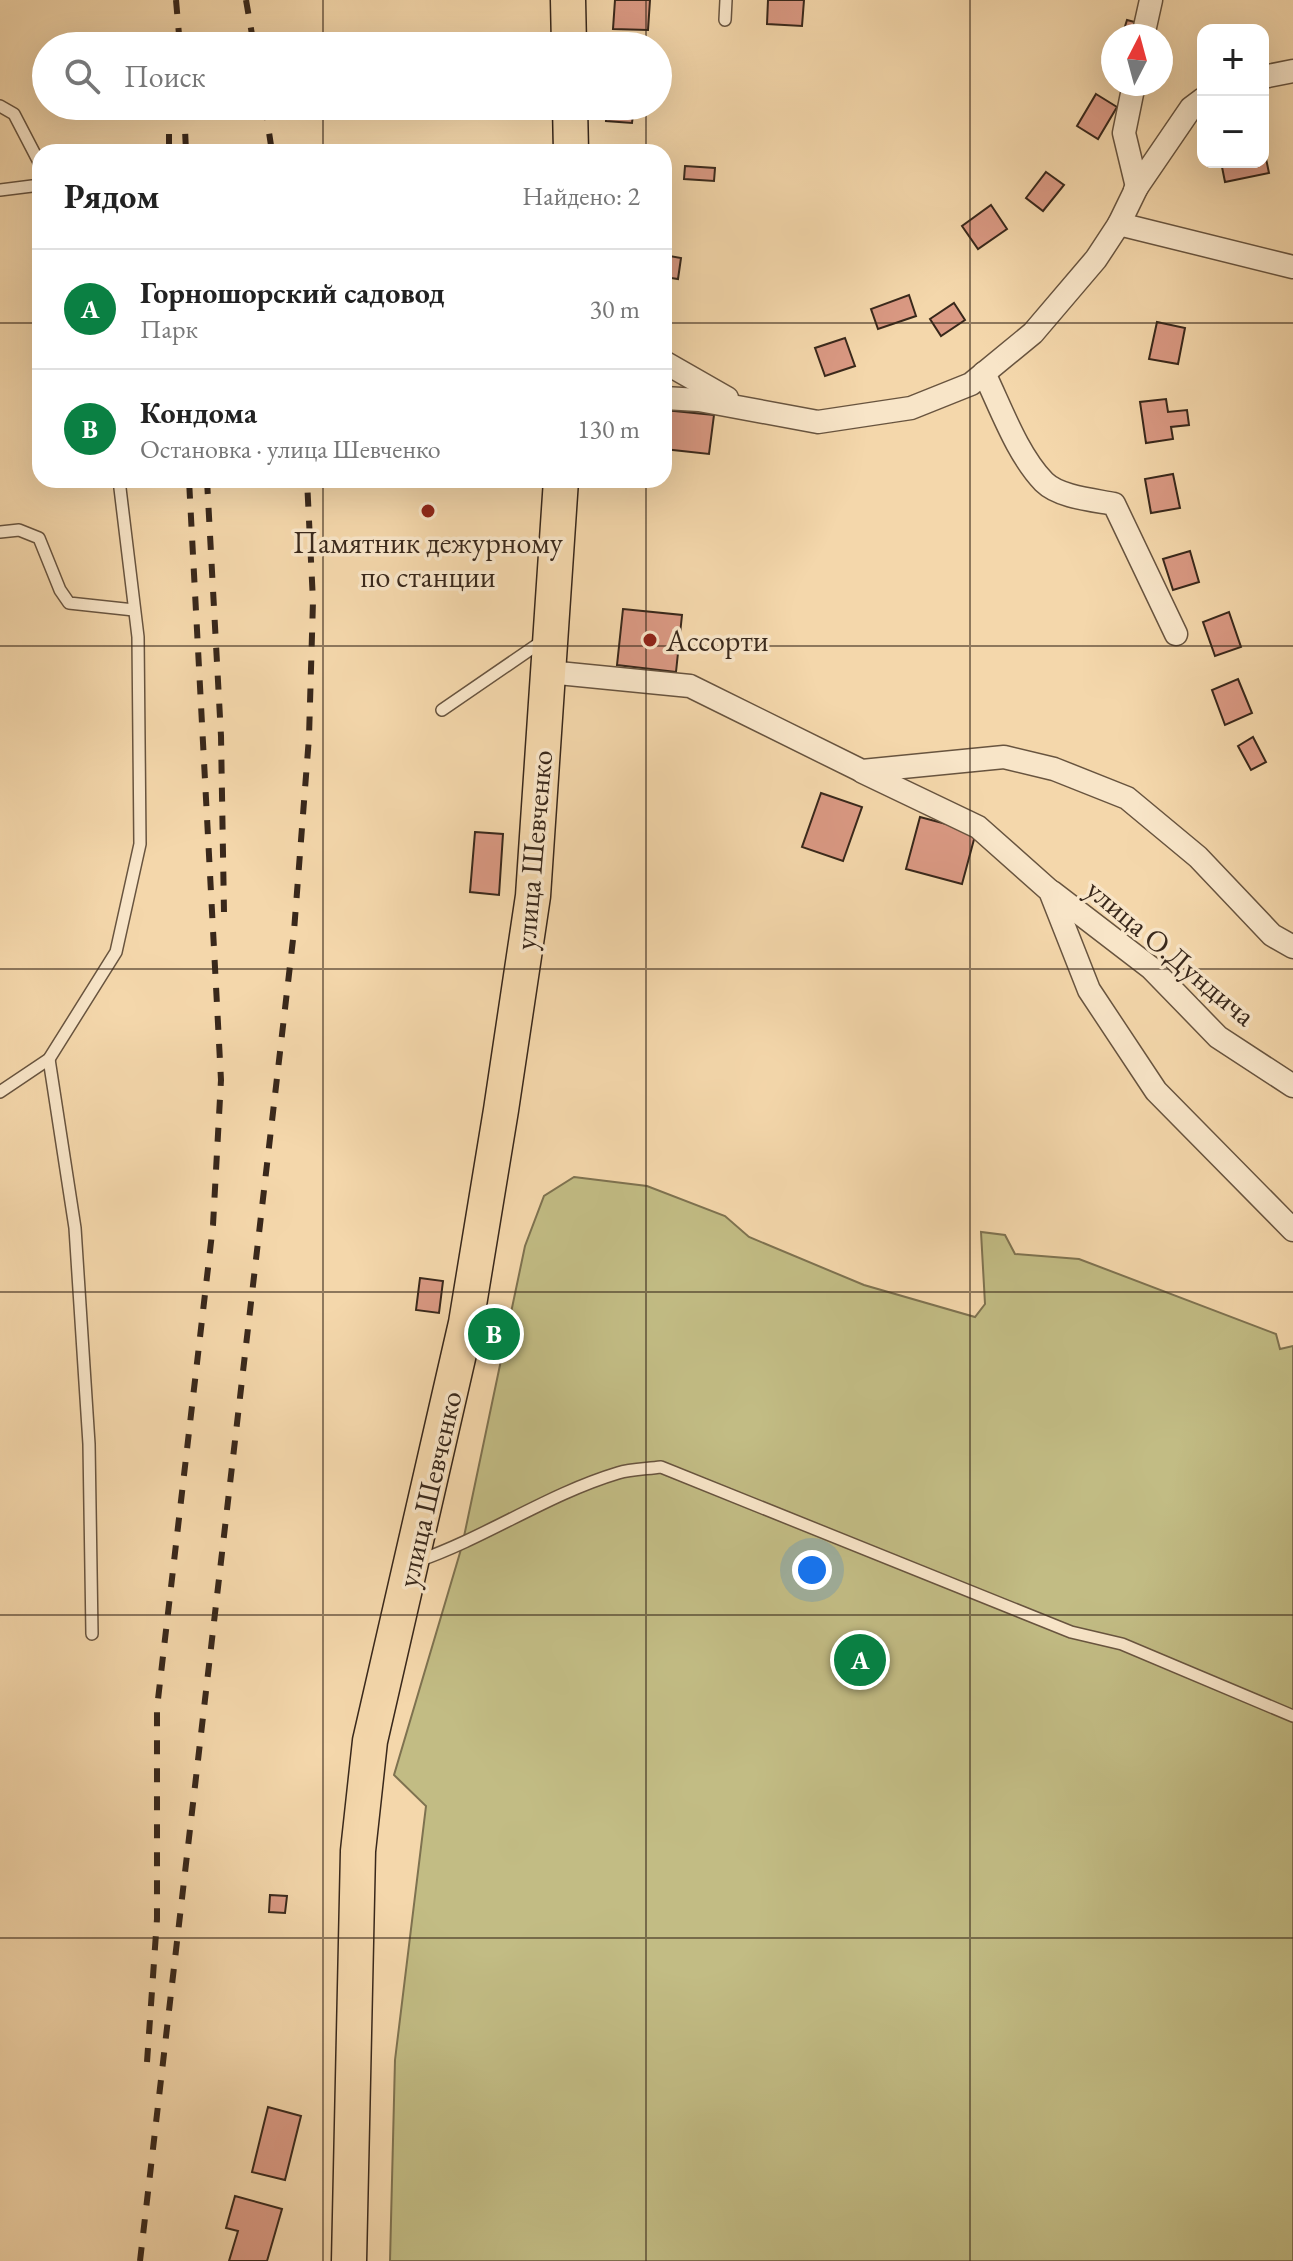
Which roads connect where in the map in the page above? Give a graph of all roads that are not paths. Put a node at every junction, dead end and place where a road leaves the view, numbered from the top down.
1 (568, 0) edge
2 (726, 0) edge
3 (1151, 0) edge
4 (725, 20) dead end
5 (1146, 24) edge
6 (569, 32) edge
7 (1293, 71) edge
8 (1269, 76) edge
9 (1132, 96) edge
10 (1197, 104) edge
11 (0, 106) edge
12 (570, 120) edge
13 (571, 144) edge
14 (32, 149) edge
15 (32, 186) edge
16 (0, 190) edge
17 (1135, 190) junction
18 (1119, 224) junction
19 (1293, 267) edge
20 (672, 366) edge
21 (984, 373) junction
22 (672, 398) edge
23 (753, 411) junction
24 (120, 488) edge
25 (560, 488) edge
26 (0, 532) edge
27 (134, 610) junction
28 (1176, 634) dead end
29 (551, 635) junction
30 (548, 672) junction
31 (442, 710) dead end
32 (862, 771) junction
33 (1050, 891) junction
34 (1293, 947) edge
35 (49, 1059) junction
36 (1293, 1086) edge
37 (0, 1092) edge
38 (1293, 1230) edge
39 (413, 1563) junction
40 (92, 1634) dead end
41 (1293, 1716) edge
42 (349, 2261) edge

1 - 6 main road
2 - 4 lane
3 - 5 street
7 - 8 street
9 - 17 street
10 - 17 street
11 - 14 lane
12 - 13 main road
15 - 16 lane
17 - 18 street
18 - 19 street
18 - 21 street
20 - 23 street
21 - 23 street
21 - 28 street
22 - 23 street
24 - 27 lane
25 - 29 main road, улица Шевченко
26 - 27 lane
27 - 35 lane
29 - 30 main road, улица Шевченко
29 - 31 lane
30 - 32 street, улица О.Дундича
30 - 39 main road, улица Шевченко
32 - 33 street, улица О.Дундича
32 - 34 street
33 - 36 street, улица О.Дундича
33 - 38 street, улица О.Дундича
35 - 37 lane
35 - 40 lane
39 - 41 lane
39 - 42 main road, улица Шевченко

